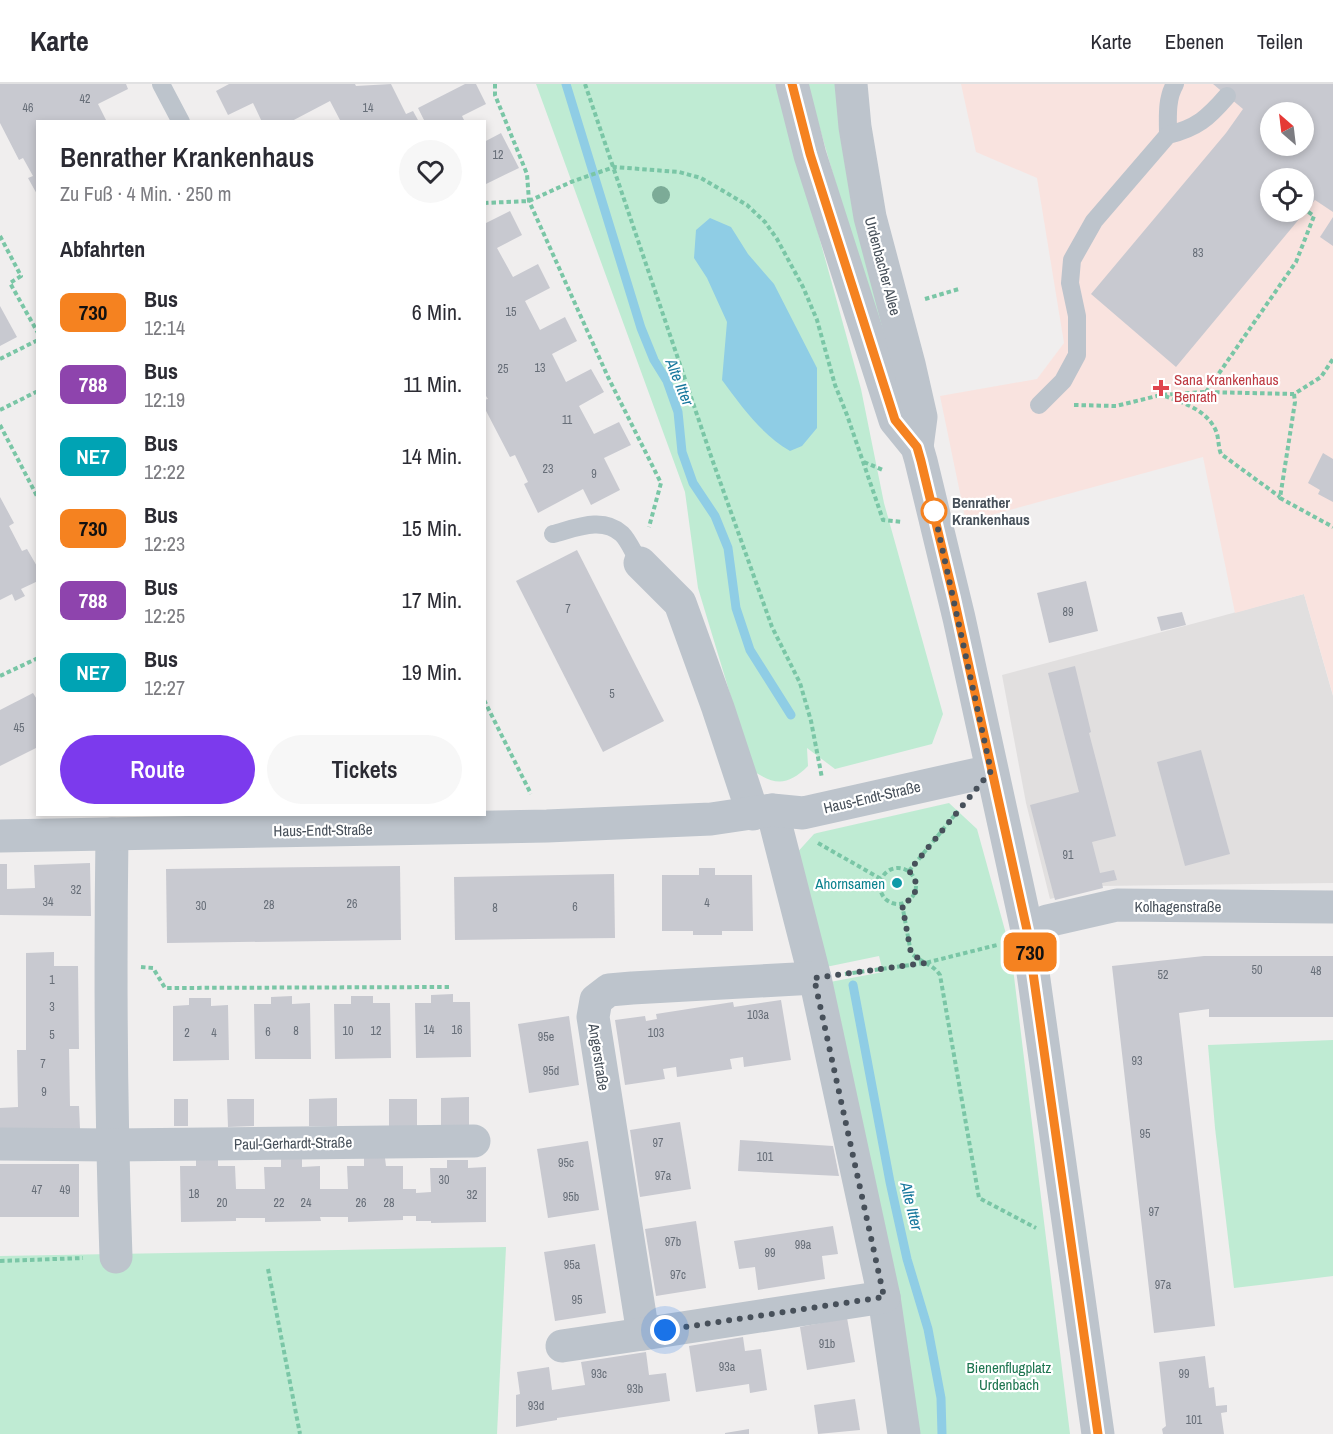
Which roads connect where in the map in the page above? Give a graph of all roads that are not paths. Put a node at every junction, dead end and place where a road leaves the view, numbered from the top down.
1 (161, 84) edge
2 (792, 84) edge
3 (851, 84) edge
4 (1175, 84) edge
5 (1227, 96) dead end
6 (180, 120) edge
7 (1168, 135) junction
8 (1039, 405) road end
9 (917, 447) junction
10 (554, 534) dead end
11 (640, 563) joint
12 (991, 771) junction
13 (789, 811) junction
14 (112, 834) junction
15 (0, 836) edge
16 (1333, 907) edge
17 (1027, 930) junction
18 (814, 978) junction
19 (474, 1141) dead end
20 (0, 1144) edge
21 (112, 1145) junction
22 (117, 1257) road end
23 (884, 1297) junction
24 (643, 1334) junction
25 (562, 1346) dead end
26 (904, 1434) edge
27 (1098, 1434) edge

1 - 6 lane
2 - 9 street, Urdenbacher Allee
3 - 9 street, Urdenbacher Allee
4 - 7 lane
5 - 7 lane
7 - 8 lane
9 - 12 street, Urdenbacher Allee
10 - 11 lane
11 - 13 street
12 - 13 street, Haus-Endt-Straße
12 - 17 street, Urdenbacher Allee
13 - 14 street, Haus-Endt-Straße
13 - 18 street
14 - 15 street, Haus-Endt-Straße
14 - 21 street
16 - 17 street, Kolhagenstraße
17 - 27 street, Urdenbacher Allee
18 - 23 street
18 - 24 street, Angerstraße
19 - 21 street, Paul-Gerhardt-Straße
20 - 21 street, Paul-Gerhardt-Straße
21 - 22 street
23 - 24 street
23 - 26 street
24 - 25 street

